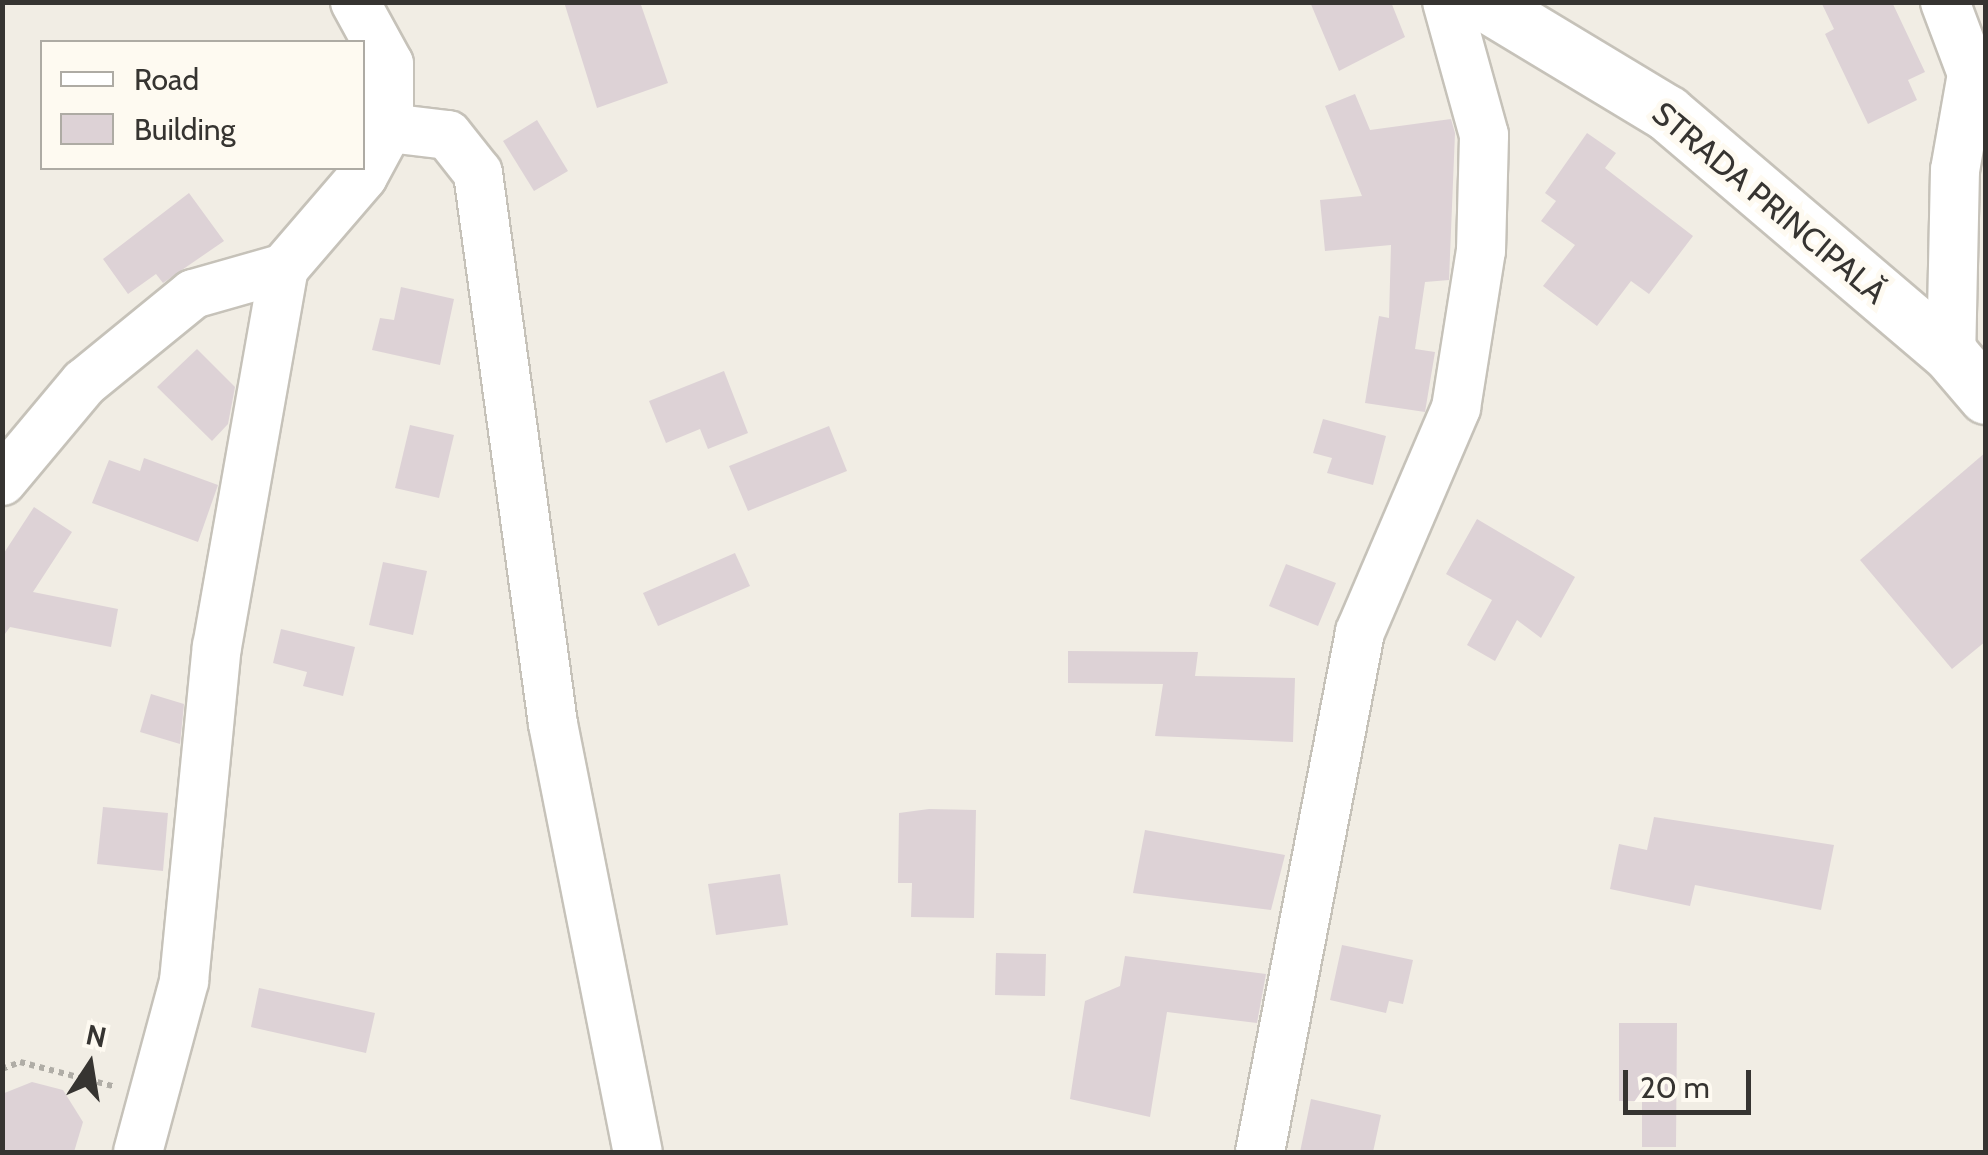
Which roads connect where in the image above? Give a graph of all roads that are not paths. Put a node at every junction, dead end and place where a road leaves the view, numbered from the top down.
1 (355, 2) edge
2 (1447, 2) edge
3 (1483, 2) edge
4 (1944, 2) edge
5 (1979, 73) edge
6 (389, 128) junction
7 (284, 268) junction
8 (1968, 375) edge
9 (2, 481) edge
10 (138, 1152) edge
11 (638, 1152) edge
12 (1260, 1152) edge

1 - 6 street
2 - 12 street
3 - 8 street, STRADA PRINCIPALĂ
4 - 5 street
5 - 8 street
6 - 7 street
6 - 11 street
7 - 9 street
7 - 10 street

